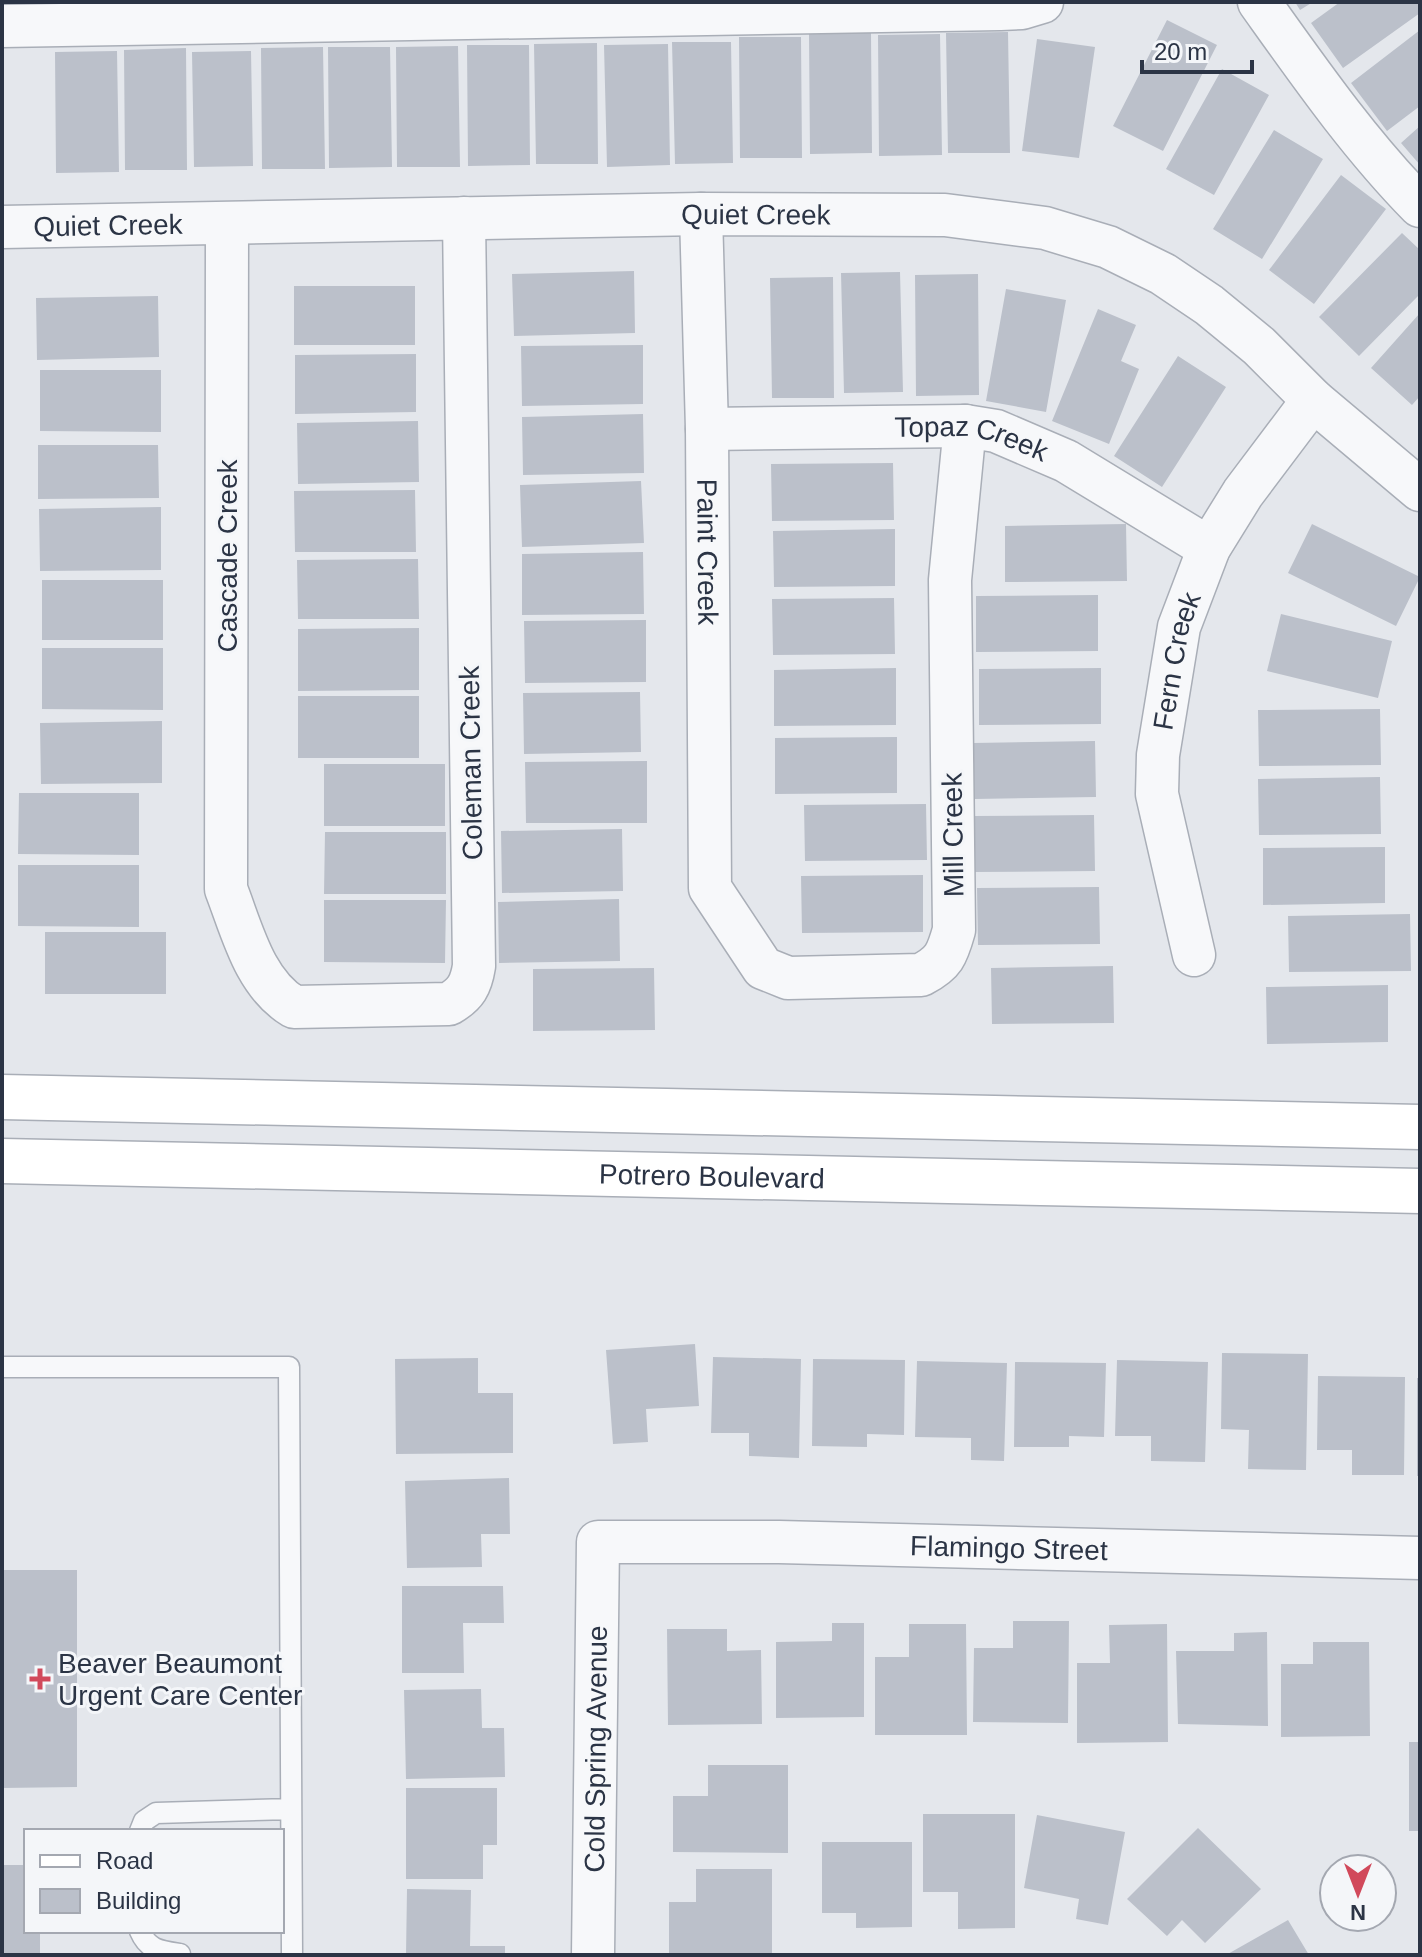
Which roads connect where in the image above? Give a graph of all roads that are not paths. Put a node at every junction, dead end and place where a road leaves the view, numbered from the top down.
1 (1042, 2) edge
2 (1259, 2) edge
3 (2, 26) edge
4 (1420, 206) edge
5 (701, 214) junction
6 (464, 218) junction
7 (227, 224) junction
8 (2, 227) edge
9 (1313, 400) junction
10 (965, 426) junction
11 (707, 429) junction
12 (1420, 490) edge
13 (1209, 548) junction
14 (710, 888) joint
15 (226, 889) joint
16 (1194, 955) dead end
17 (2, 1097) edge
18 (1420, 1127) edge
19 (2, 1161) edge
20 (1420, 1191) edge
21 (2, 1367) edge
22 (598, 1542) joint
23 (1420, 1558) edge
24 (291, 1809) junction
25 (141, 1829) edge
26 (141, 1933) edge
27 (180, 1954) edge
28 (292, 1955) edge
29 (593, 1955) edge

1 - 3 street
2 - 4 street
5 - 6 street, Quiet Creek
5 - 9 street, Quiet Creek
5 - 11 street, Paint Creek
6 - 7 street, Quiet Creek
6 - 15 street, Coleman Creek
7 - 8 street, Quiet Creek
7 - 15 street, Cascade Creek
9 - 12 street, Quiet Creek
9 - 13 street, Fern Creek
10 - 11 street, Topaz Creek
10 - 13 street, Topaz Creek
10 - 14 street, Mill Creek
11 - 14 street, Paint Creek
13 - 16 street, Fern Creek
17 - 18 street
19 - 20 street, Potrero Boulevard
21 - 24 lane
22 - 23 street, Flamingo Street
22 - 29 street, Cold Spring Avenue
24 - 25 lane
24 - 28 lane
26 - 27 lane

